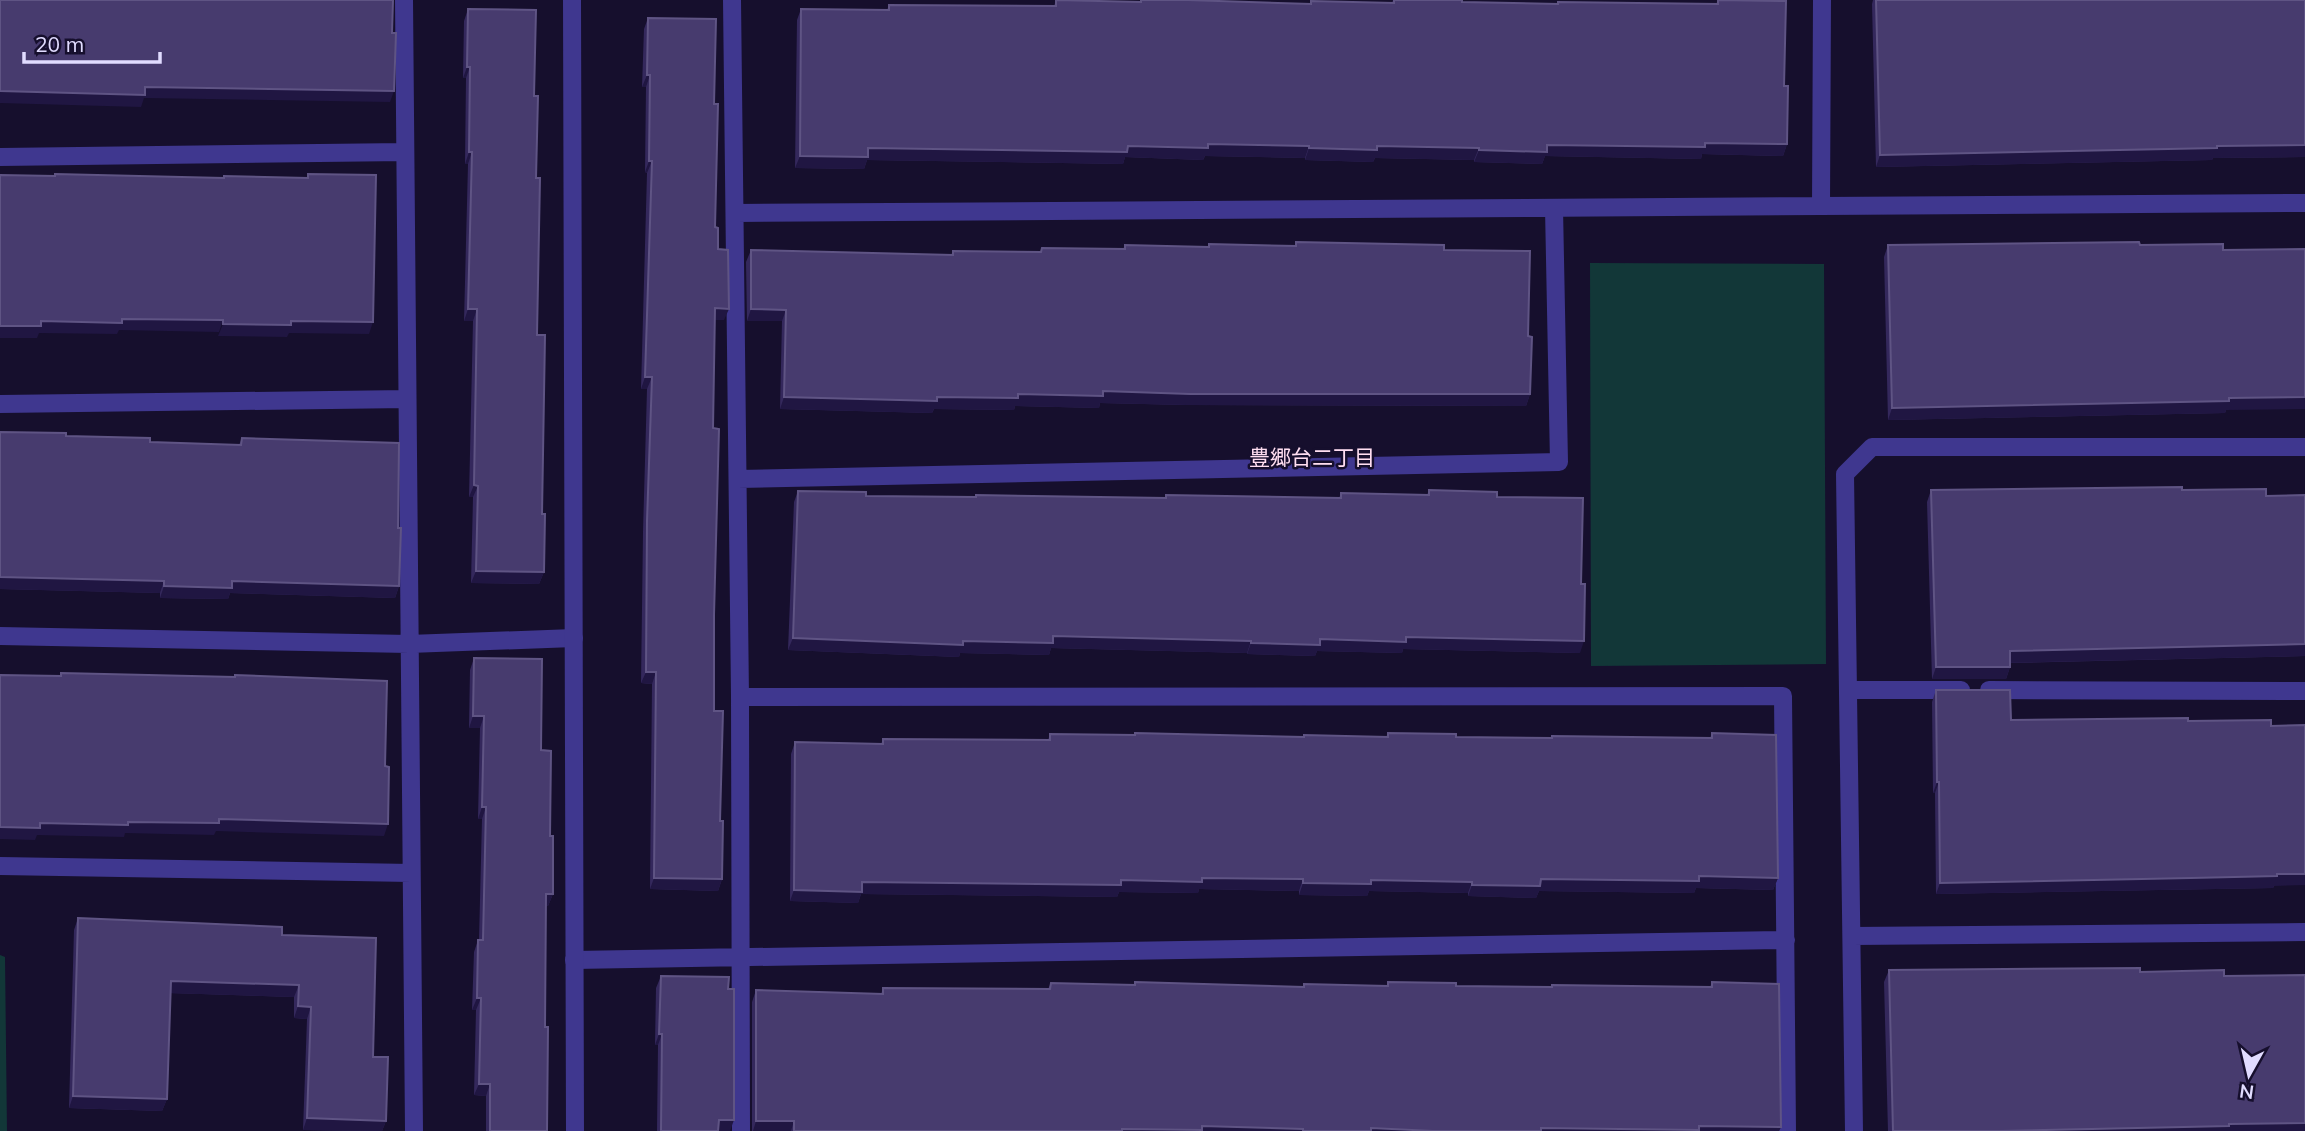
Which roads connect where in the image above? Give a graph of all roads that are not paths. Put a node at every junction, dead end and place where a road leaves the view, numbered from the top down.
1 (404, 0) edge
2 (572, 0) edge
3 (732, 0) edge
4 (1822, 0) edge
5 (405, 152) junction
6 (0, 157) edge
7 (2305, 203) edge
8 (1821, 206) junction
9 (1554, 208) junction
10 (736, 214) junction
11 (407, 399) junction
12 (0, 404) edge
13 (2305, 447) edge
14 (738, 479) junction
15 (0, 636) edge
16 (573, 638) junction
17 (409, 644) junction
18 (1849, 690) junction
19 (2305, 691) edge
20 (740, 696) junction
21 (0, 866) edge
22 (411, 873) junction
23 (2305, 932) edge
24 (1852, 936) junction
25 (1786, 940) junction
26 (740, 957) junction
27 (574, 960) junction
28 (414, 1131) edge
29 (575, 1131) edge
30 (740, 1131) edge
31 (1787, 1131) edge
32 (1854, 1131) edge

1 - 5 street
2 - 16 street
3 - 10 street
4 - 8 street
5 - 6 street
5 - 11 street
7 - 8 street
8 - 9 street
9 - 10 street
9 - 14 street
10 - 14 street
11 - 12 street
11 - 17 street
13 - 18 street
14 - 20 street
15 - 17 street
16 - 17 street
16 - 27 street
17 - 22 street
18 - 19 street
18 - 24 street
20 - 25 street
20 - 26 street
21 - 22 street
22 - 28 street
23 - 24 street
24 - 32 street
25 - 26 street
25 - 31 street
26 - 27 street
26 - 30 street
27 - 29 street

